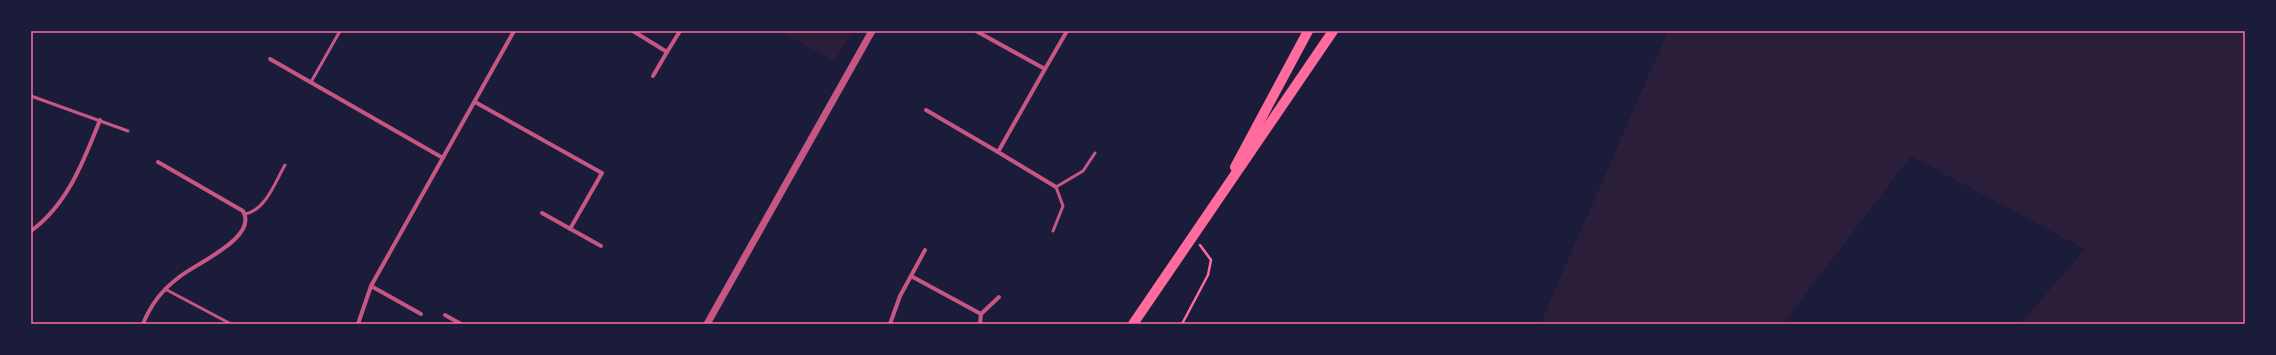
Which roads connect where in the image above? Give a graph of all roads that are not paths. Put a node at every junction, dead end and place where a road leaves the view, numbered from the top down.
1 (340, 31) edge
2 (514, 31) edge
3 (633, 31) edge
4 (680, 31) edge
5 (872, 31) edge
6 (976, 31) edge
7 (1067, 31) edge
8 (1308, 31) edge
9 (1333, 31) edge
10 (668, 52) junction
11 (270, 59) dead end
12 (1046, 69) junction
13 (653, 76) dead end
14 (311, 82) junction
15 (31, 96) edge
16 (474, 102) junction
17 (926, 110) dead end
18 (100, 120) junction
19 (128, 131) dead end
20 (998, 152) junction
21 (1095, 153) dead end
22 (442, 158) junction
23 (158, 162) dead end
24 (285, 165) dead end
25 (1056, 187) junction
26 (542, 213) dead end
27 (245, 214) junction
28 (1208, 216) junction
29 (570, 229) junction
30 (31, 231) edge
31 (1053, 231) dead end
32 (601, 246) dead end
33 (925, 250) dead end
34 (911, 276) junction
35 (371, 286) junction
36 (166, 289) junction
37 (1000, 297) dead end
38 (421, 314) dead end
39 (980, 314) junction
40 (445, 315) dead end
41 (143, 324) edge
42 (231, 324) edge
43 (358, 324) edge
44 (461, 324) edge
45 (707, 324) edge
46 (890, 324) edge
47 (980, 324) edge
48 (1133, 324) edge

1 - 14 lane
2 - 16 street
3 - 10 street
4 - 10 street
5 - 45 street
6 - 12 street
7 - 12 street
8 - 28 main road
9 - 28 main road
10 - 13 street
11 - 14 street
12 - 20 street
14 - 22 street
15 - 18 lane
16 - 22 street
16 - 29 street
17 - 20 street
18 - 19 lane
18 - 30 street
20 - 25 street
21 - 25 lane
22 - 35 street
23 - 27 street
24 - 27 lane
25 - 31 lane
26 - 29 street
27 - 36 street
28 - 48 main road
29 - 32 street
33 - 34 street
34 - 39 street
34 - 46 street
35 - 38 street
35 - 43 street
36 - 41 street
36 - 42 lane
37 - 39 street
39 - 47 street
40 - 44 street

